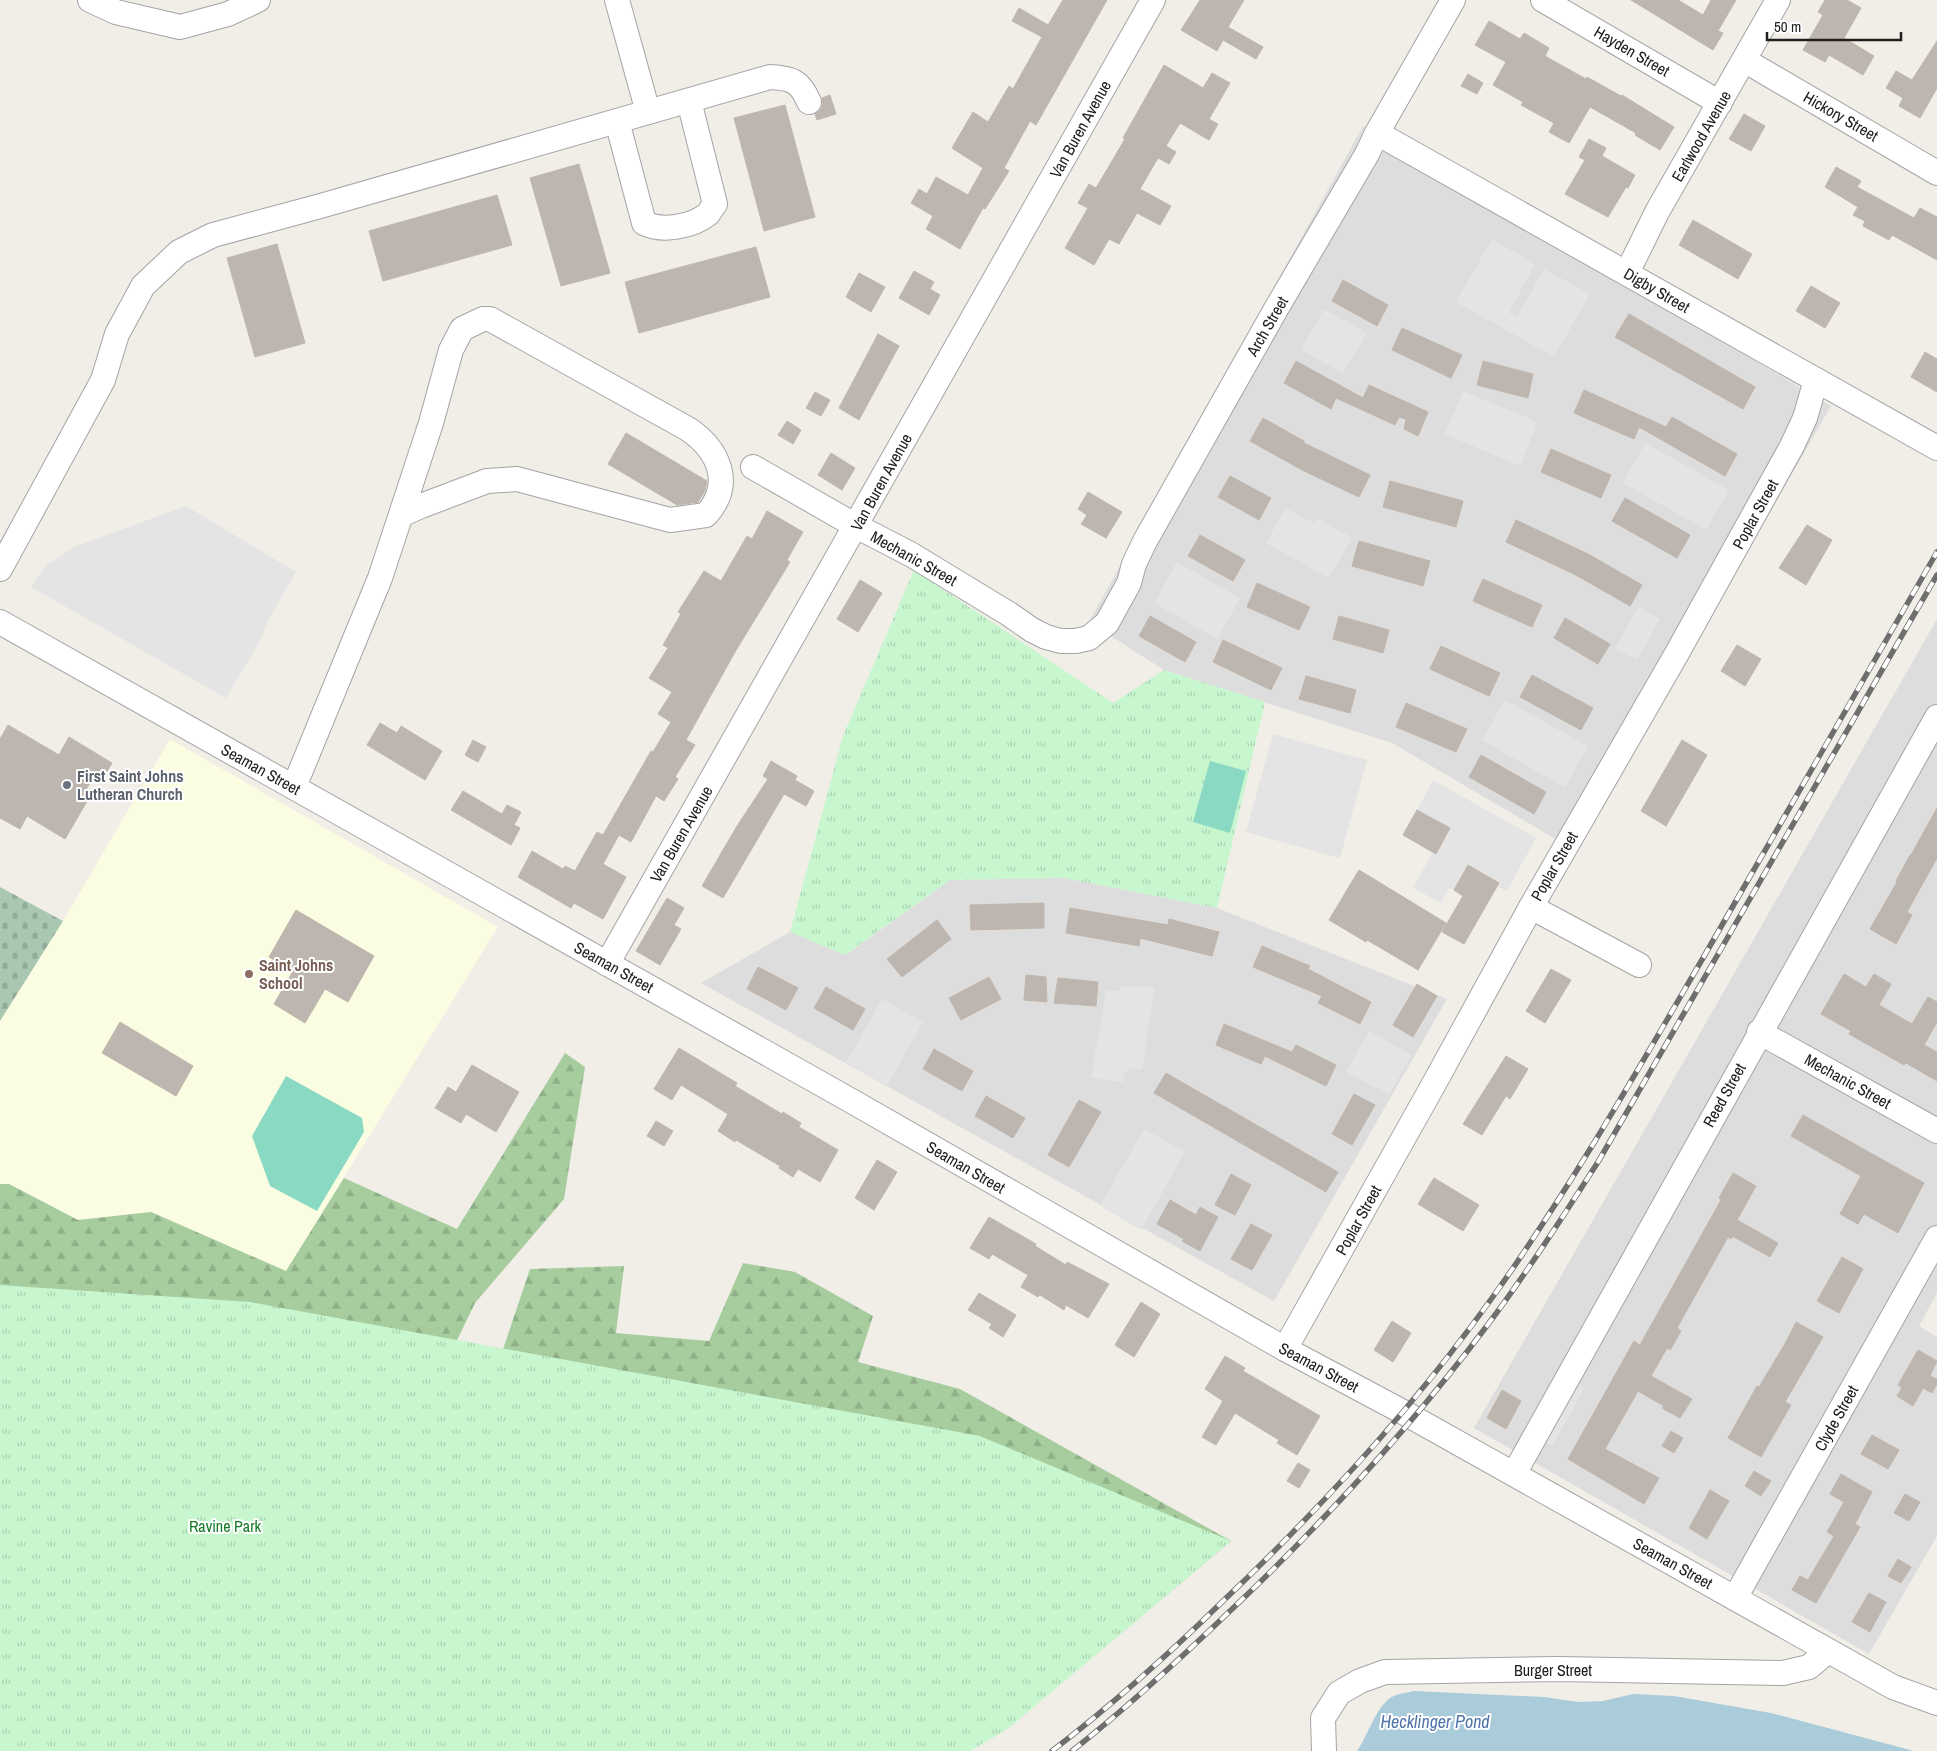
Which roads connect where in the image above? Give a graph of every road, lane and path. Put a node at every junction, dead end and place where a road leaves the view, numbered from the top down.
1 (90, 0) edge
2 (258, 0) edge
3 (617, 0) edge
4 (1153, 0) edge
5 (1453, 0) edge
6 (1544, 0) edge
7 (1778, 0) edge
8 (1744, 60) junction
9 (689, 101) junction
10 (809, 102) dead end
11 (1720, 102) junction
12 (648, 112) junction
13 (617, 122) junction
14 (1376, 133) junction
15 (1937, 172) edge
16 (1627, 273) junction
17 (1816, 380) junction
18 (1937, 448) edge
19 (753, 467) dead end
20 (401, 515) junction
21 (856, 526) junction
22 (0, 568) edge
23 (0, 622) edge
24 (1076, 641) joint
25 (1937, 717) edge
26 (294, 787) junction
27 (1531, 907) junction
28 (608, 964) junction
29 (1639, 965) dead end
30 (1759, 1032) junction
31 (1937, 1131) edge
32 (1937, 1238) edge
33 (1285, 1349) junction
34 (1514, 1474) junction
35 (1735, 1598) junction
36 (1828, 1651) junction
37 (1937, 1703) edge
38 (1324, 1751) edge

1 - 2 street
3 - 12 street
4 - 21 street, Van Buren Avenue
5 - 14 street, Arch Street
6 - 11 street, Hayden Street
7 - 8 street, Earlwood Avenue
8 - 11 street, Earlwood Avenue
8 - 15 street, Hickory Street
9 - 10 street
9 - 12 street
9 - 13 street
11 - 16 street, Earlwood Avenue
12 - 13 street
13 - 22 street
14 - 16 street, Digby Street
14 - 24 street, Arch Street
16 - 17 street, Digby Street
17 - 18 street, Digby Street
17 - 27 street, Poplar Street
19 - 21 street, Mechanic Street
20 - 20 street
20 - 26 street
21 - 24 street, Mechanic Street
21 - 28 street, Van Buren Avenue
23 - 26 street, Seaman Street
25 - 30 street, Reed Street
26 - 28 street, Seaman Street
27 - 29 street
27 - 33 street, Poplar Street
28 - 33 street, Seaman Street
30 - 31 street, Mechanic Street
30 - 34 street, Reed Street
32 - 35 street, Clyde Street
33 - 34 street, Seaman Street
34 - 35 street, Seaman Street
35 - 36 street, Seaman Street
36 - 37 street, Seaman Street
36 - 38 street, Burger Street

